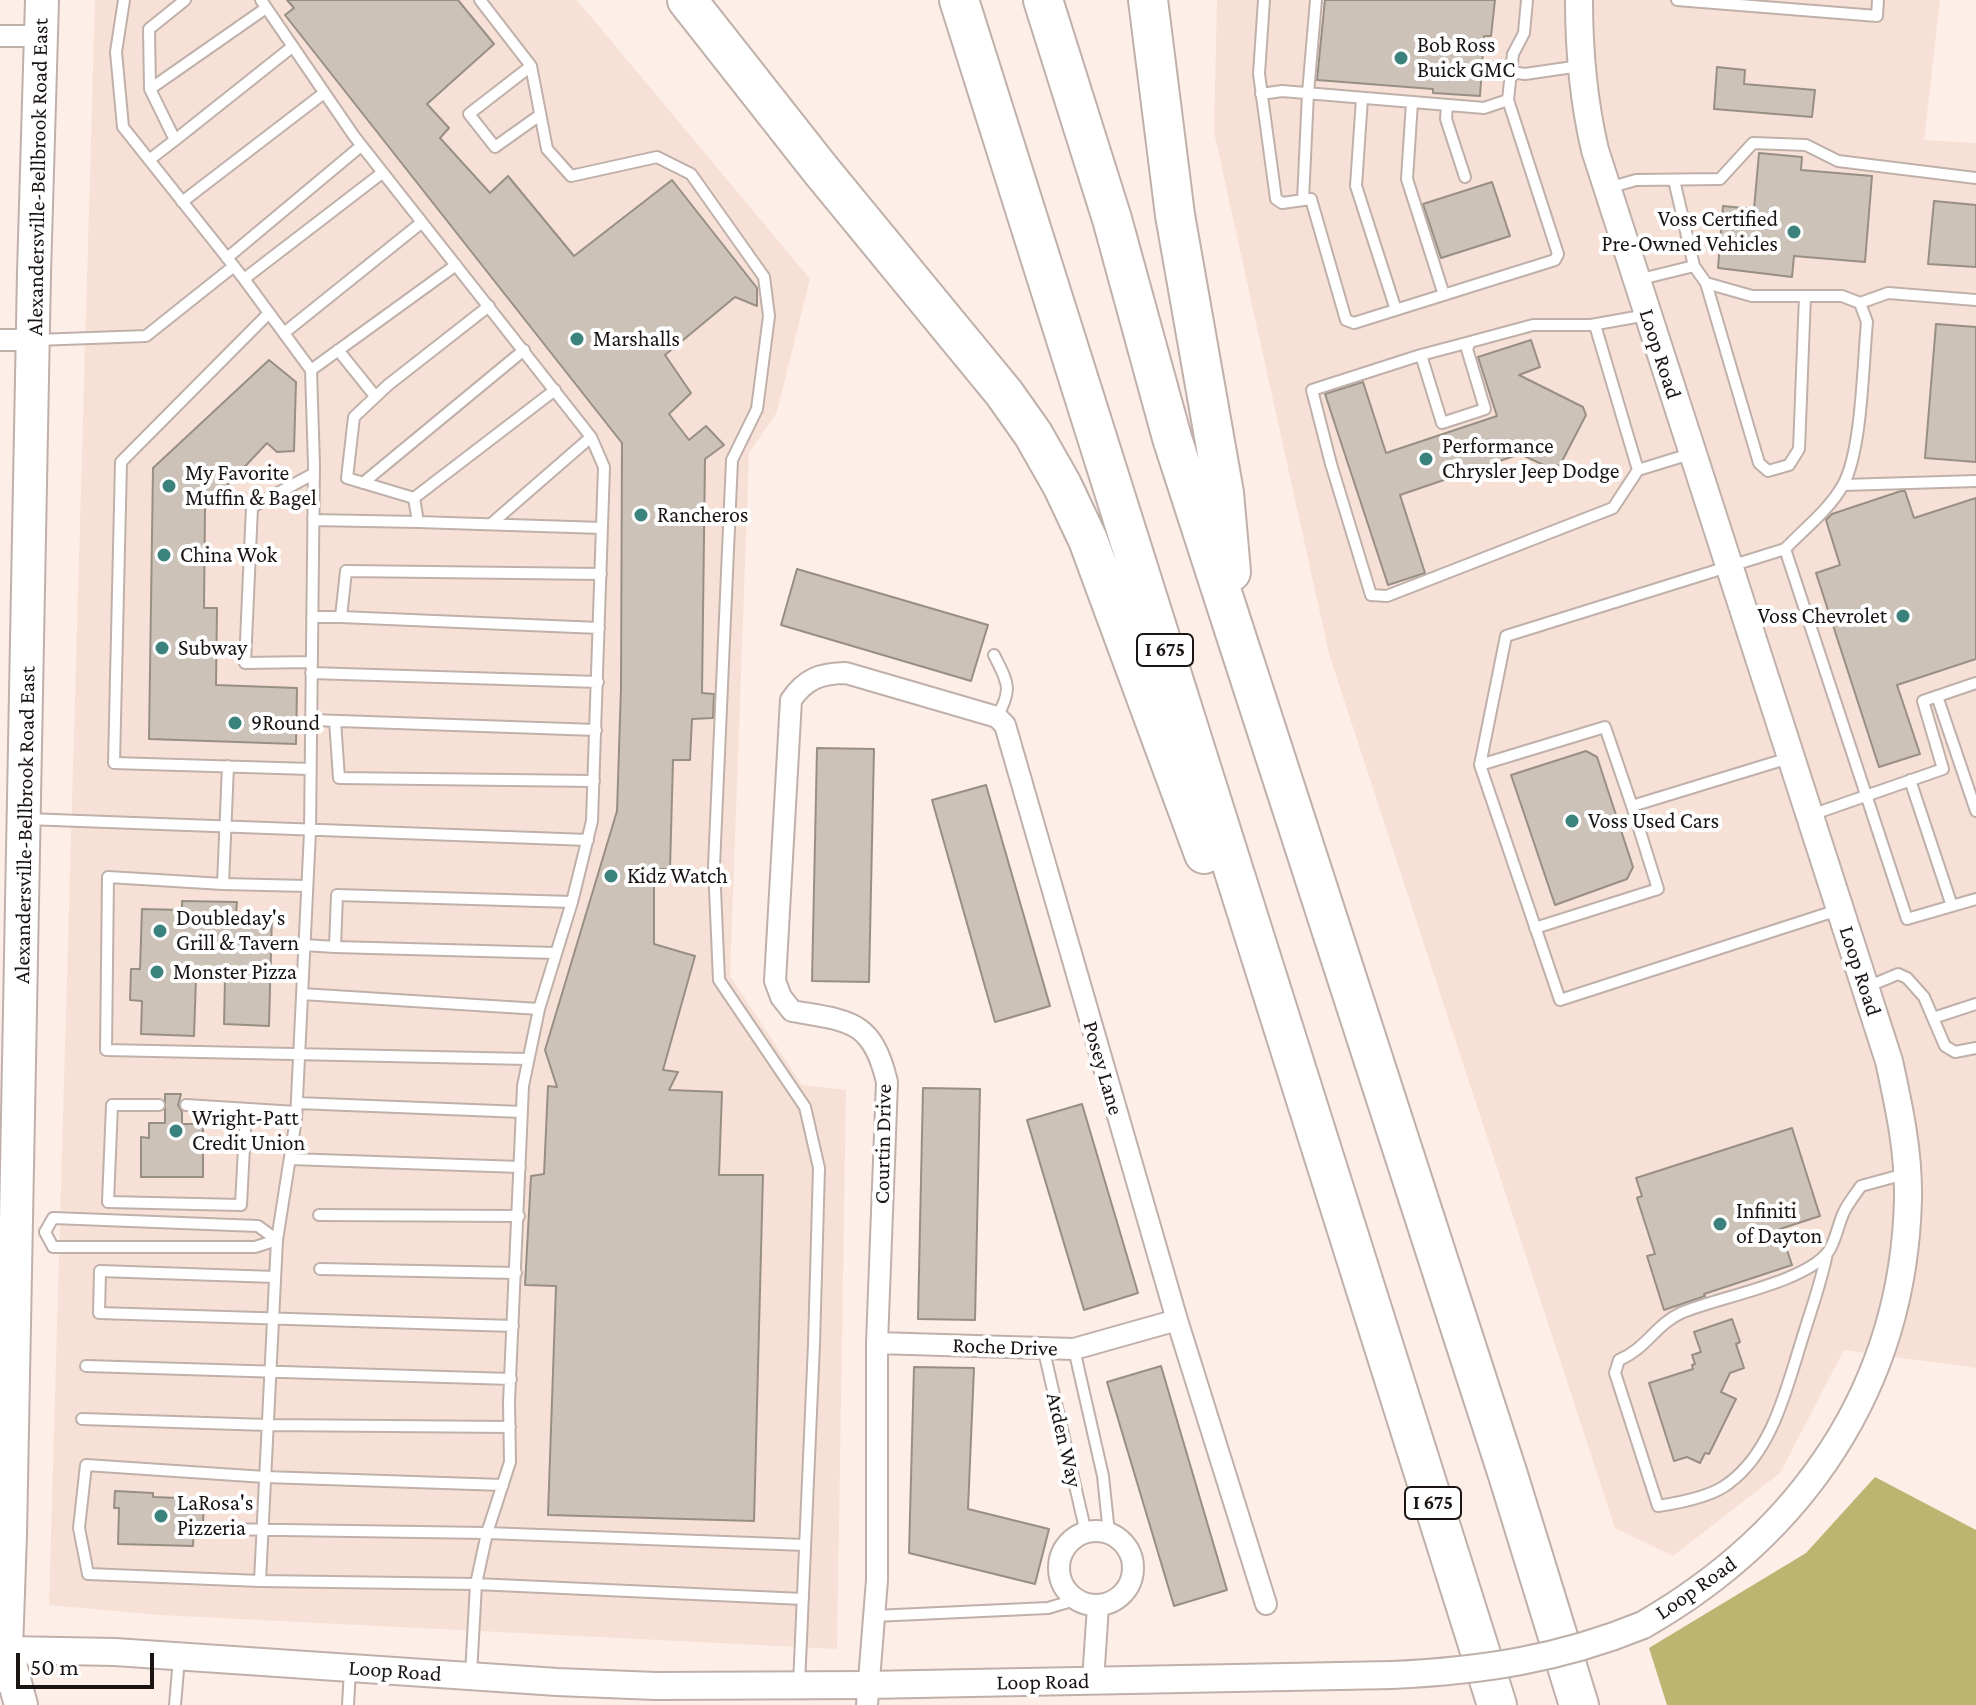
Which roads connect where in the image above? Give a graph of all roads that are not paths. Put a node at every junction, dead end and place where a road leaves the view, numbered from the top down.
1 (42, 0) edge
2 (124, 0) edge
3 (185, 0) edge
4 (480, 0) edge
5 (687, 0) edge
6 (959, 0) edge
7 (1043, 0) edge
8 (1148, 0) edge
9 (1264, 0) edge
10 (1316, 0) edge
11 (1527, 0) edge
12 (1579, 0) edge
13 (1677, 0) edge
14 (1878, 0) edge
15 (264, 4) edge
16 (0, 36) edge
17 (41, 36) junction
18 (292, 47) junction
19 (531, 66) junction
20 (1580, 66) junction
21 (1511, 72) junction
22 (150, 89) junction
23 (324, 93) junction
24 (1308, 93) junction
25 (1261, 94) junction
26 (1362, 98) junction
27 (1508, 100) junction
28 (1412, 102) junction
29 (1447, 105) junction
30 (540, 115) junction
31 (175, 140) junction
32 (361, 146) junction
33 (149, 160) junction
34 (382, 173) junction
35 (1465, 177) dead end
36 (1976, 178) edge
37 (1674, 180) junction
38 (1606, 189) junction
39 (1303, 200) junction
40 (182, 202) junction
41 (421, 223) junction
42 (230, 262) junction
43 (456, 265) junction
44 (1694, 266) junction
45 (244, 279) junction
46 (1635, 280) junction
47 (1706, 283) junction
48 (1444, 295) junction
49 (1805, 296) junction
50 (1976, 300) edge
51 (1860, 303) junction
52 (489, 306) junction
53 (1396, 310) junction
54 (269, 313) junction
55 (1647, 315) junction
56 (1595, 325) junction
57 (284, 333) junction
58 (0, 340) edge
59 (34, 340) junction
60 (1470, 342) junction
61 (338, 350) junction
62 (524, 350) junction
63 (1421, 355) junction
64 (311, 370) junction
65 (555, 390) junction
66 (375, 396) junction
67 (591, 437) junction
68 (1692, 454) junction
69 (1638, 470) junction
70 (313, 474) junction
71 (1976, 481) edge
72 (363, 483) junction
73 (1843, 485) junction
74 (414, 498) junction
75 (313, 520) junction
76 (418, 522) junction
77 (491, 524) junction
78 (602, 528) junction
79 (1785, 549) junction
80 (1729, 565) junction
81 (601, 574) junction
82 (312, 617) junction
83 (341, 617) junction
84 (599, 628) junction
85 (1238, 643) junction
86 (994, 655) dead end
87 (311, 668) junction
88 (598, 682) junction
89 (1976, 683) edge
90 (1937, 696) junction
91 (997, 717) junction
92 (311, 720) junction
93 (335, 721) junction
94 (596, 730) junction
95 (1791, 757) junction
96 (1480, 765) junction
97 (228, 766) junction
98 (310, 769) junction
99 (1910, 780) junction
100 (594, 781) junction
101 (1867, 794) junction
102 (1632, 806) junction
103 (1976, 811) edge
104 (1810, 816) junction
105 (25, 819) junction
106 (226, 828) junction
107 (310, 832) junction
108 (588, 840) junction
109 (223, 884) junction
110 (307, 886) junction
111 (1976, 899) edge
112 (572, 902) junction
113 (1952, 906) junction
114 (1840, 909) junction
115 (1535, 928) junction
116 (304, 945) junction
117 (335, 947) junction
118 (556, 953) junction
119 (1865, 988) junction
120 (302, 994) junction
121 (1976, 1004) edge
122 (539, 1009) junction
123 (1933, 1018) junction
124 (1976, 1048) edge
125 (299, 1053) junction
126 (528, 1059) junction
127 (159, 1105) dead end
128 (186, 1105) dead end
129 (296, 1108) junction
130 (246, 1109) junction
131 (522, 1112) junction
132 (290, 1159) junction
133 (520, 1167) junction
134 (1907, 1174) junction
135 (319, 1215) dead end
136 (519, 1216) junction
137 (21, 1233) edge
138 (277, 1240) junction
139 (1827, 1253) junction
140 (320, 1269) dead end
141 (516, 1273) junction
142 (275, 1277) junction
143 (1370, 1302) junction
144 (273, 1317) junction
145 (1177, 1320) junction
146 (513, 1326) junction
147 (877, 1343) junction
148 (1043, 1347) junction
149 (1074, 1349) junction
150 (86, 1366) dead end
151 (271, 1371) junction
152 (511, 1379) junction
153 (82, 1419) dead end
154 (268, 1425) junction
155 (510, 1427) junction
156 (265, 1477) junction
157 (503, 1485) junction
158 (215, 1529) dead end
159 (263, 1531) junction
160 (5, 1533) edge
161 (487, 1533) junction
162 (1086, 1533) junction
163 (1109, 1533) junction
164 (805, 1545) junction
165 (260, 1581) junction
166 (476, 1584) junction
167 (803, 1599) junction
168 (1075, 1600) junction
169 (1266, 1604) dead end
170 (1098, 1606) junction
171 (874, 1616) junction
172 (179, 1656) junction
173 (3, 1663) edge
174 (350, 1668) junction
175 (471, 1676) junction
176 (1093, 1681) junction
177 (799, 1685) junction
178 (867, 1695) edge
179 (21, 1705) edge
180 (175, 1705) edge
181 (348, 1705) edge
182 (1497, 1705) edge
183 (1579, 1705) edge

1 - 17 main road, Alexandersville-Bellbrook Road East
2 - 33 lane
3 - 22 lane
4 - 19 lane
5 - 143 highway
6 - 143 highway, I 675
7 - 85 highway
8 - 85 highway
9 - 25 lane
10 - 24 lane
11 - 21 lane
12 - 20 street, Loop Road
13 - 14 lane
15 - 18 lane
15 - 22 lane
16 - 17 street
17 - 59 main road, Alexandersville-Bellbrook Road East
18 - 23 lane
18 - 31 lane
19 - 30 lane
19 - 30 lane
20 - 21 lane
20 - 38 street, Loop Road
21 - 27 lane
22 - 31 lane
23 - 32 lane
23 - 40 lane
24 - 25 lane
24 - 26 lane
24 - 39 lane
25 - 39 lane
26 - 28 lane
26 - 53 lane
27 - 29 lane
27 - 48 lane
28 - 29 lane
28 - 48 lane
29 - 35 lane
30 - 164 lane
31 - 33 lane
32 - 34 lane
32 - 42 lane
33 - 40 lane
34 - 41 lane
34 - 45 lane
36 - 37 lane
37 - 38 lane
37 - 44 lane
38 - 46 street, Loop Road
39 - 53 lane
40 - 42 lane
41 - 43 lane
41 - 57 lane
42 - 45 lane
42 - 59 lane
43 - 52 lane
43 - 61 lane
44 - 46 lane
44 - 47 lane
45 - 54 lane
46 - 55 street, Loop Road
47 - 49 lane
47 - 49 lane
48 - 53 lane
49 - 51 lane
50 - 51 lane
51 - 73 lane
52 - 62 lane
52 - 66 lane
54 - 57 lane
54 - 97 lane
55 - 56 lane
55 - 68 street, Loop Road
56 - 60 lane
56 - 69 lane
57 - 64 lane
58 - 59 street
59 - 105 main road, Alexandersville-Bellbrook Road East
60 - 63 lane
60 - 63 lane
61 - 64 lane
61 - 66 lane
62 - 65 lane
62 - 72 lane
63 - 69 lane
64 - 70 lane
65 - 67 lane
65 - 74 lane
66 - 72 lane
67 - 77 lane
67 - 78 lane
68 - 69 lane
68 - 80 street, Loop Road
70 - 75 lane
70 - 87 lane
71 - 73 lane
72 - 74 lane
73 - 79 lane
74 - 76 lane
75 - 76 lane
75 - 82 lane
76 - 77 lane
77 - 78 lane
78 - 81 lane
79 - 80 lane
79 - 101 lane
80 - 95 street, Loop Road
80 - 96 lane
81 - 83 lane
81 - 84 lane
82 - 83 lane
82 - 87 lane
83 - 84 lane
84 - 88 lane
85 - 183 highway
86 - 91 lane
87 - 88 lane
87 - 92 lane
88 - 94 lane
89 - 90 lane
90 - 99 lane
90 - 103 lane
91 - 145 street, Posey Lane
91 - 147 street, Courtin Drive
92 - 93 lane
92 - 98 lane
93 - 94 lane
93 - 100 lane
94 - 100 lane
95 - 102 lane
95 - 104 street, Loop Road
96 - 102 lane
96 - 115 lane
97 - 98 lane
97 - 106 lane
98 - 107 lane
99 - 101 lane
99 - 113 lane
100 - 108 lane
101 - 104 lane
101 - 113 lane
102 - 115 lane
104 - 114 street, Loop Road
105 - 106 lane
105 - 137 main road, Alexandersville-Bellbrook Road East
106 - 107 lane
106 - 109 lane
107 - 108 lane
107 - 110 lane
108 - 112 lane
109 - 110 lane
109 - 125 lane
110 - 116 lane
111 - 113 lane
112 - 117 lane
112 - 118 lane
114 - 115 lane
114 - 119 street, Loop Road
116 - 117 lane
116 - 120 lane
117 - 118 lane
118 - 122 lane
119 - 123 lane
119 - 134 street, Loop Road
120 - 122 lane
120 - 125 lane
121 - 123 lane
122 - 126 lane
123 - 124 lane
125 - 126 lane
125 - 129 lane
126 - 131 lane
127 - 130 lane
128 - 130 lane
129 - 130 lane
129 - 131 lane
129 - 132 lane
131 - 133 lane
132 - 133 lane
132 - 138 lane
133 - 136 lane
134 - 139 lane
134 - 176 street, Loop Road, bridge
135 - 136 lane
136 - 141 lane
137 - 138 lane
137 - 138 lane
137 - 160 main road, Alexandersville-Bellbrook Road East
138 - 142 lane
139 - 139 lane
140 - 141 lane
141 - 146 lane
142 - 144 lane
142 - 144 lane
143 - 182 highway, I 675
144 - 146 lane
144 - 151 lane
145 - 149 street, Roche Drive
145 - 169 street, Posey Lane
146 - 152 lane
147 - 148 street, Roche Drive
147 - 171 street, Courtin Drive
148 - 149 street, Roche Drive
148 - 162 lane, Arden Way
149 - 163 lane
150 - 151 lane
151 - 152 lane
151 - 154 lane
152 - 155 lane
153 - 154 lane
154 - 155 lane
154 - 156 lane
155 - 157 lane
156 - 157 lane
156 - 159 lane
156 - 165 lane
157 - 161 lane
158 - 159 lane
159 - 161 lane
159 - 165 lane
160 - 173 main road, Alexandersville-Bellbrook Road East
161 - 164 lane
161 - 166 lane
162 - 163 street
162 - 168 street
163 - 170 street
164 - 167 lane
165 - 166 lane
166 - 167 lane
166 - 175 lane
167 - 177 lane
168 - 170 street
168 - 171 lane
170 - 176 street
171 - 178 street, Courtin Drive
172 - 173 street, Loop Road
172 - 174 street, Loop Road
172 - 180 lane
173 - 179 main road, Alexandersville-Bellbrook Road East
174 - 175 street, Loop Road
174 - 181 lane
175 - 177 street, Loop Road
176 - 178 street, Loop Road
177 - 178 street, Loop Road

